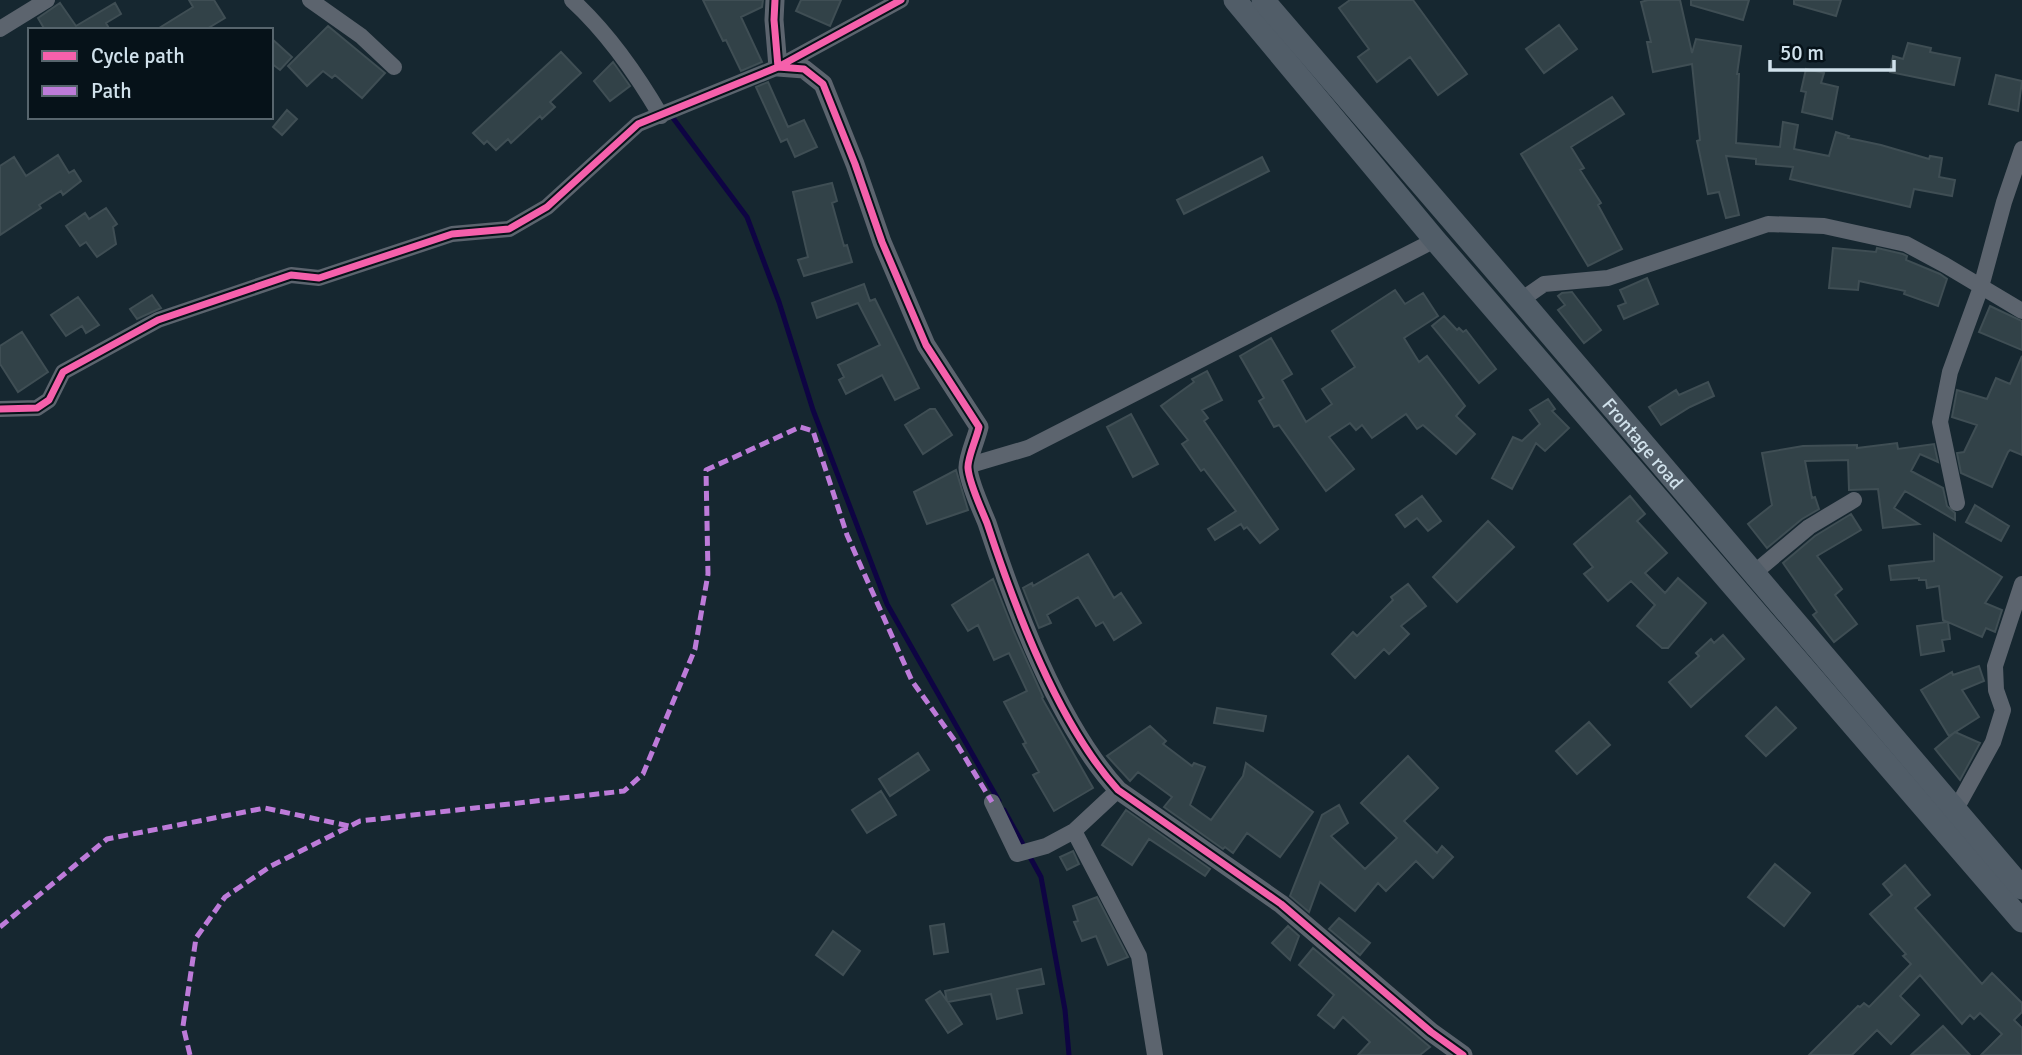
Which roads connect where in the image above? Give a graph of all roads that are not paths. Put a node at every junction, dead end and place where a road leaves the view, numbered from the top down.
1 (47, 0) edge
2 (310, 0) edge
3 (572, 0) edge
4 (775, 0) edge
5 (901, 0) edge
6 (1235, 0) edge
7 (1262, 0) edge
8 (0, 29) edge
9 (394, 67) dead end
10 (778, 67) junction
11 (661, 116) junction
12 (2022, 149) edge
13 (1435, 240) junction
14 (1981, 287) junction
15 (1521, 300) junction
16 (2022, 311) edge
17 (0, 409) edge
18 (967, 466) junction
19 (1854, 500) dead end
20 (1957, 503) dead end
21 (1754, 573) junction
22 (2022, 584) edge
23 (1118, 790) junction
24 (992, 802) dead end
25 (1950, 820) junction
26 (1074, 831) junction
27 (2022, 888) edge
28 (2022, 921) edge
29 (1155, 1055) edge
30 (1464, 1055) edge

1 - 8 street
2 - 9 street
3 - 11 street
4 - 10 street
5 - 10 street
6 - 13 main road
7 - 15 main road, Frontage road
10 - 11 street
10 - 18 street
11 - 17 street
12 - 14 street
13 - 18 street
13 - 25 main road
14 - 15 street
14 - 16 street
14 - 20 street
15 - 21 main road, Frontage road
18 - 23 street
19 - 21 street
21 - 25 main road, Frontage road
22 - 25 street
23 - 26 street
23 - 30 street
24 - 26 street
25 - 27 main road, Frontage road
25 - 28 main road
26 - 29 street

